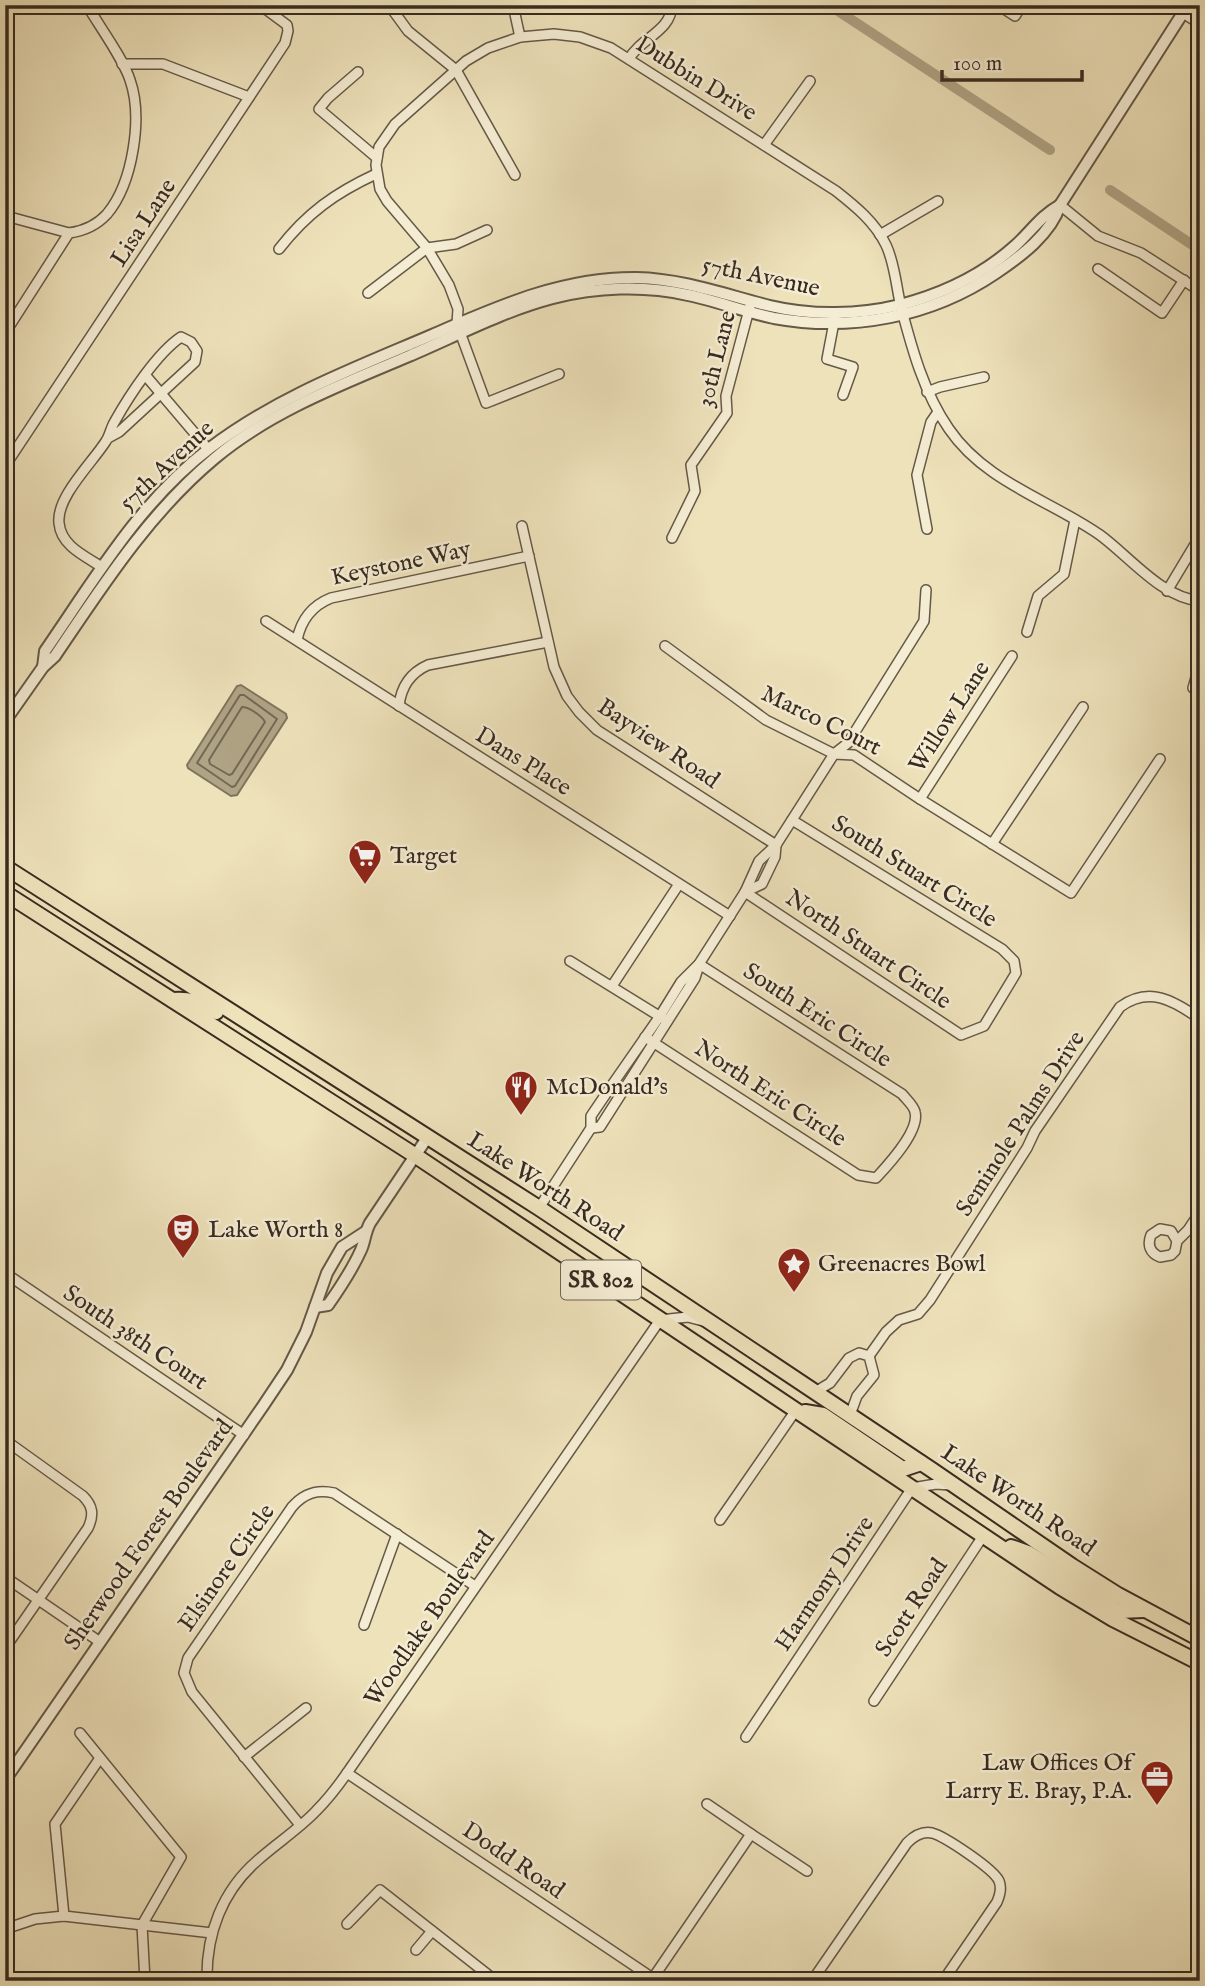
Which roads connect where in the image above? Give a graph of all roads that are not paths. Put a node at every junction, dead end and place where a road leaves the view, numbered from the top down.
1 (87, 5) edge
2 (260, 5) edge
3 (389, 5) edge
4 (513, 5) edge
5 (672, 5) edge
6 (998, 5) edge
7 (1021, 5) edge
8 (1185, 9) edge
9 (1200, 24) edge
10 (520, 37) junction
11 (629, 59) junction
12 (122, 64) junction
13 (456, 70) junction
14 (358, 72) dead end
15 (810, 81) dead end
16 (249, 97) junction
17 (764, 145) junction
18 (377, 158) junction
19 (376, 174) junction
20 (515, 175) dead end
21 (938, 201) dead end
22 (1060, 205) junction
23 (5, 209) edge
24 (6, 216) edge
25 (487, 230) dead end
26 (69, 233) junction
27 (880, 235) junction
28 (428, 248) junction
29 (279, 249) dead end
30 (1098, 269) dead end
31 (1184, 281) junction
32 (1200, 291) edge
33 (369, 293) dead end
34 (750, 306) junction
35 (902, 310) junction
36 (835, 318) junction
37 (459, 329) junction
38 (5, 333) edge
39 (559, 374) dead end
40 (146, 376) junction
41 (984, 377) dead end
42 (928, 392) junction
43 (161, 393) junction
44 (843, 395) dead end
45 (938, 412) junction
46 (108, 438) junction
47 (208, 449) junction
48 (5, 466) edge
49 (1075, 520) junction
50 (522, 526) dead end
51 (927, 529) dead end
52 (1200, 536) edge
53 (671, 538) dead end
54 (529, 556) junction
55 (102, 567) junction
56 (926, 590) dead end
57 (1167, 591) junction
58 (1200, 601) edge
59 (266, 621) dead end
60 (1027, 632) dead end
61 (296, 640) junction
62 (548, 642) junction
63 (664, 646) dead end
64 (1012, 656) dead end
65 (1200, 663) edge
66 (43, 667) junction
67 (1193, 688) dead end
68 (399, 706) junction
69 (1083, 706) dead end
70 (5, 721) edge
71 (834, 754) junction
72 (1160, 759) dead end
73 (920, 799) junction
74 (792, 820) junction
75 (992, 844) junction
76 (776, 845) junction
77 (5, 867) edge
78 (679, 884) junction
79 (745, 892) junction
80 (5, 893) edge
81 (730, 916) junction
82 (81, 942) junction
83 (570, 961) dead end
84 (699, 964) junction
85 (186, 983) junction
86 (612, 986) junction
87 (173, 1000) junction
88 (664, 1019) junction
89 (1200, 1019) edge
90 (970, 1033) joint
91 (645, 1037) junction
92 (655, 1042) junction
93 (294, 1052) junction
94 (591, 1128) junction
95 (428, 1138) junction
96 (416, 1156) junction
97 (876, 1178) joint
98 (539, 1208) junction
99 (1200, 1212) edge
100 (365, 1232) junction
101 (1177, 1241) dead end
102 (5, 1273) edge
103 (316, 1307) junction
104 (660, 1320) junction
105 (716, 1325) junction
106 (869, 1356) junction
107 (816, 1392) junction
108 (796, 1410) junction
109 (850, 1415) junction
110 (244, 1434) junction
111 (5, 1440) edge
112 (921, 1462) junction
113 (955, 1485) junction
114 (912, 1489) junction
115 (720, 1520) dead end
116 (397, 1534) junction
117 (983, 1536) junction
118 (5, 1577) edge
119 (475, 1586) junction
120 (39, 1600) junction
121 (1145, 1610) junction
122 (364, 1625) dead end
123 (1200, 1639) edge
124 (100, 1642) junction
125 (5, 1648) edge
126 (1200, 1663) edge
127 (874, 1700) dead end
128 (306, 1707) dead end
129 (80, 1733) dead end
130 (746, 1737) dead end
131 (244, 1757) junction
132 (100, 1758) junction
133 (347, 1773) junction
134 (5, 1780) edge
135 (707, 1804) dead end
136 (300, 1825) junction
137 (751, 1833) junction
138 (807, 1871) dead end
139 (64, 1916) junction
140 (347, 1924) dead end
141 (142, 1925) junction
142 (5, 1929) edge
143 (432, 1931) junction
144 (212, 1933) junction
145 (416, 1950) dead end
146 (655, 1979) edge
147 (145, 1981) edge
148 (206, 1981) edge
149 (496, 1981) edge
150 (812, 1981) edge
151 (943, 1981) edge

1 - 12 street
2 - 16 street, Lisa Lane
3 - 13 street
4 - 10 street
5 - 11 street
6 - 7 street
8 - 9 street
8 - 22 street
10 - 11 street, Dubbin Drive
10 - 13 street, Dubbin Drive
11 - 17 street, Dubbin Drive
12 - 16 street
12 - 26 street
13 - 18 street, Dubbin Drive
13 - 20 street
14 - 18 street
15 - 17 street
16 - 48 street, Lisa Lane
17 - 27 street, Dubbin Drive
18 - 19 street, Dubbin Drive
19 - 28 street, Dubbin Drive
19 - 29 street
21 - 27 street
22 - 31 street
22 - 35 street, 57th Avenue
23 - 24 street
24 - 26 street
25 - 28 street
26 - 38 street
27 - 35 street, Dubbin Drive
28 - 33 street
28 - 37 street, Dubbin Drive
30 - 31 street
31 - 32 street
34 - 36 street, 57th Avenue
34 - 37 street, 57th Avenue
34 - 53 street, 30th Lane
35 - 36 street, 57th Avenue
35 - 42 street, Dubbin Drive
36 - 44 street
37 - 39 street, Dubbin Drive
37 - 47 street, 57th Avenue
37 - 66 street, 57th Avenue
40 - 43 street
40 - 43 street
40 - 46 street
41 - 42 street
42 - 45 street, Dubbin Drive
43 - 46 street
43 - 47 street
45 - 49 street, Dubbin Drive
45 - 51 street
46 - 55 street
47 - 55 street, 57th Avenue
49 - 57 street, Dubbin Drive
49 - 60 street
50 - 54 street, Bayview Road
52 - 57 street
54 - 61 street, Keystone Way
54 - 62 street, Bayview Road
55 - 66 street, 57th Avenue
56 - 71 street
57 - 58 street
59 - 61 street
61 - 68 street, Dans Place
62 - 68 street
62 - 76 street, Bayview Road
63 - 71 street, Marco Court
64 - 73 street, Willow Lane
65 - 67 street
66 - 70 street, 57th Avenue
68 - 78 street, Dans Place
69 - 75 street
71 - 73 street, Marco Court
71 - 74 street
72 - 75 street, Marco Court
73 - 75 street, Marco Court
74 - 76 street
74 - 90 street, South Stuart Circle
76 - 79 street
77 - 85 main road, Lake Worth Road / SR 802
78 - 81 street, Dans Place
78 - 86 street
79 - 81 street
79 - 90 street, North Stuart Circle
80 - 82 main road, Lake Worth Road / SR 802
81 - 84 street
82 - 85 main road
82 - 87 main road, Lake Worth Road / SR 802
83 - 86 street
84 - 88 street
84 - 97 street, South Eric Circle
85 - 93 main road, Lake Worth Road / SR 802
86 - 88 street
87 - 93 main road
87 - 96 main road, Lake Worth Road / SR 802
88 - 91 street
88 - 92 street
89 - 106 street, Seminole Palms Drive
91 - 92 street, North Eric Circle
91 - 94 street
92 - 94 street
92 - 97 street, North Eric Circle
93 - 95 main road, Lake Worth Road / SR 802
94 - 98 street
95 - 96 street, Sherwood Forest Boulevard
95 - 98 main road, Lake Worth Road / SR 802
96 - 100 street, Sherwood Forest Boulevard
96 - 104 main road, Lake Worth Road / SR 802
98 - 105 main road, Lake Worth Road / SR 802
99 - 101 street
100 - 103 street, Sherwood Forest Boulevard
100 - 103 street, Sherwood Forest Boulevard
102 - 110 street, South 38th Court
103 - 110 street, Sherwood Forest Boulevard
104 - 105 street
104 - 108 main road, Lake Worth Road / SR 802
104 - 119 street, Woodlake Boulevard
105 - 107 main road, Lake Worth Road / SR 802
106 - 107 street, Seminole Palms Drive
106 - 109 street, Seminole Palms Drive
107 - 109 main road, Lake Worth Road / SR 802
108 - 112 main road
108 - 114 main road, Lake Worth Road / SR 802
108 - 115 street
109 - 112 main road, Lake Worth Road / SR 802
110 - 124 street, Sherwood Forest Boulevard
111 - 120 street
112 - 113 main road, Lake Worth Road / SR 802
113 - 114 street
113 - 121 main road, Lake Worth Road / SR 802
114 - 117 main road, Lake Worth Road / SR 802
114 - 130 street, Harmony Drive
116 - 119 street, Elsinore Circle
116 - 122 street
116 - 131 street, Elsinore Circle
117 - 121 main road
117 - 126 main road, Lake Worth Road / SR 802
117 - 127 street, Scott Road
118 - 120 street
119 - 133 street, Woodlake Boulevard
120 - 124 street
120 - 125 street
121 - 123 main road, Lake Worth Road / SR 802
124 - 134 street, Sherwood Forest Boulevard
128 - 131 street
129 - 132 street
131 - 136 street, Elsinore Circle
132 - 139 street
132 - 141 street
133 - 136 street, Woodlake Boulevard
133 - 146 street, Dodd Road
135 - 137 street
136 - 144 street, Woodlake Boulevard
137 - 138 street
137 - 146 street
139 - 141 street
139 - 142 street
140 - 143 street
141 - 144 street
141 - 147 street
143 - 145 street
143 - 149 street
144 - 148 street, Woodlake Boulevard
150 - 151 street

